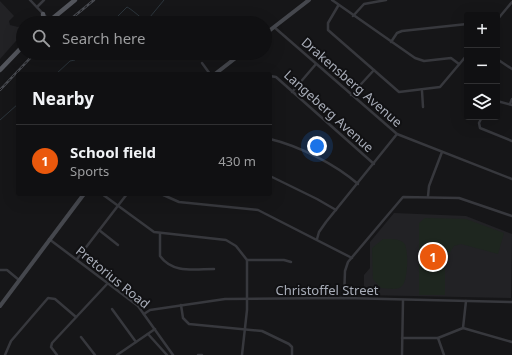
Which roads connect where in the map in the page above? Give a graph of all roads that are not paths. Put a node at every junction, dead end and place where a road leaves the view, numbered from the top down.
1 (30, 0) edge
2 (44, 0) edge
3 (75, 0) edge
4 (306, 0) edge
5 (309, 0) edge
6 (332, 0) edge
7 (386, 0) edge
8 (512, 2) edge
9 (338, 6) junction
10 (37, 7) junction
11 (43, 14) edge
12 (56, 16) edge
13 (353, 16) junction
14 (500, 16) edge
15 (464, 24) edge
16 (274, 28) junction
17 (391, 42) junction
18 (16, 53) edge
19 (464, 58) edge
20 (233, 60) edge
21 (500, 61) edge
22 (202, 63) dead end
23 (316, 64) junction
24 (459, 64) junction
25 (512, 69) edge
26 (0, 70) edge
27 (374, 70) junction
28 (209, 72) edge
29 (218, 72) edge
30 (272, 76) edge
31 (422, 91) junction
32 (292, 92) junction
33 (351, 96) junction
34 (512, 99) edge
35 (500, 102) edge
36 (511, 104) edge
37 (424, 107) dead end
38 (481, 120) edge
39 (397, 134) junction
40 (272, 140) edge
41 (512, 141) edge
42 (442, 152) junction
43 (374, 164) junction
44 (512, 174) edge
45 (272, 177) edge
46 (511, 178) edge
47 (358, 184) junction
48 (81, 196) edge
49 (105, 196) edge
50 (126, 196) edge
51 (166, 196) edge
52 (428, 196) junction
53 (118, 206) junction
54 (336, 210) junction
55 (512, 216) edge
56 (99, 230) junction
57 (160, 234) junction
58 (50, 239) junction
59 (318, 239) junction
60 (118, 245) dead end
61 (352, 258) junction
62 (77, 259) junction
63 (247, 260) junction
64 (291, 262) dead end
65 (214, 269) dead end
66 (0, 270) edge
67 (19, 281) junction
68 (108, 283) junction
69 (344, 298) junction
70 (247, 300) junction
71 (403, 300) junction
72 (466, 301) junction
73 (512, 302) edge
74 (181, 305) junction
75 (0, 306) edge
76 (112, 309) dead end
77 (144, 314) junction
78 (76, 317) junction
79 (463, 328) junction
80 (155, 329) junction
81 (245, 329) junction
82 (148, 334) junction
83 (81, 338) dead end
84 (402, 338) junction
85 (438, 338) junction
86 (136, 342) junction
87 (512, 342) edge
88 (5, 355) edge
89 (57, 355) edge
90 (95, 355) edge
91 (117, 355) edge
92 (167, 355) edge
93 (173, 355) edge
94 (198, 355) edge
95 (202, 355) edge
96 (242, 355) edge
97 (292, 355) edge
98 (402, 355) edge
99 (444, 355) edge

1 - 10 street
2 - 10 street
3 - 12 main road
4 - 16 street
5 - 16 street
6 - 9 street
7 - 13 street
8 - 14 street
9 - 13 street
9 - 27 street
10 - 11 street
13 - 17 street
15 - 17 street
16 - 23 street, Drakensberg Avenue
17 - 24 street
18 - 26 main road
19 - 24 street
20 - 29 street
21 - 25 street
22 - 28 street
23 - 32 street
23 - 33 street, Drakensberg Avenue
24 - 31 street
27 - 31 street
27 - 33 street
30 - 32 street, Langeberg Avenue
31 - 37 street
32 - 43 street, Langeberg Avenue
33 - 39 street, Drakensberg Avenue
34 - 36 street
35 - 36 street
38 - 41 street
39 - 42 street, Drakensberg Avenue
39 - 43 street
40 - 47 street
42 - 46 street, Drakensberg Avenue
42 - 52 street
43 - 47 street
44 - 46 street
45 - 54 street
47 - 54 street
48 - 58 street
49 - 53 street
50 - 53 street
51 - 59 street
52 - 55 street
52 - 61 street
53 - 56 street
53 - 57 street
54 - 59 street
56 - 60 street
56 - 62 street
57 - 63 street
57 - 65 street
58 - 62 street, Pretorius Road
58 - 67 street
59 - 61 street
61 - 69 street
62 - 68 street, Pretorius Road
63 - 64 street
63 - 70 street
66 - 67 street
67 - 75 street
68 - 77 street, Pretorius Road
68 - 78 street
69 - 70 street, Christoffel Street
69 - 71 street, Christoffel Street
70 - 74 street, Christoffel Street
70 - 81 street
71 - 72 street, Christoffel Street
71 - 84 street
72 - 73 street, Christoffel Street
72 - 79 street
74 - 77 street, Christoffel Street
74 - 81 street
76 - 86 street
77 - 80 street, Pretorius Road
78 - 88 street
78 - 89 street
79 - 85 street
79 - 87 street
80 - 82 street
80 - 93 street, Pretorius Road
81 - 96 street
81 - 97 street
82 - 86 street
82 - 92 street
83 - 90 street
84 - 85 street
84 - 98 street
85 - 99 street
86 - 91 street
94 - 95 street

